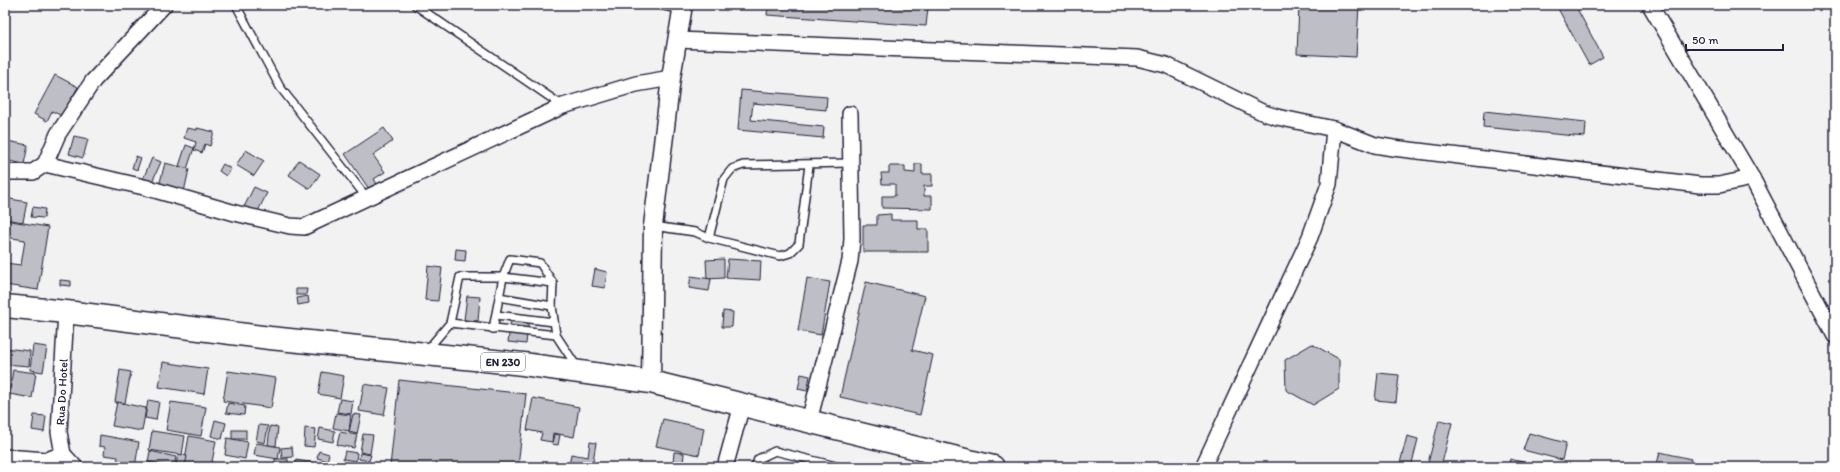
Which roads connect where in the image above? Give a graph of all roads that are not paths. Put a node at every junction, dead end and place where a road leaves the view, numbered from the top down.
1 (164, 5) edge
2 (236, 5) edge
3 (415, 5) edge
4 (660, 5) edge
5 (1650, 5) edge
6 (683, 8) edge
7 (678, 40) junction
8 (671, 78) junction
9 (563, 106) junction
10 (850, 114) dead end
11 (1334, 129) junction
12 (45, 164) junction
13 (851, 164) junction
14 (809, 165) junction
15 (5, 172) edge
16 (1752, 178) junction
17 (367, 198) junction
18 (653, 226) junction
19 (709, 238) junction
20 (503, 277) junction
21 (553, 283) junction
22 (499, 297) junction
23 (5, 306) edge
24 (552, 306) junction
25 (66, 312) junction
26 (496, 315) junction
27 (554, 322) junction
28 (450, 323) junction
29 (493, 329) junction
30 (556, 335) junction
31 (1835, 336) edge
32 (424, 354) junction
33 (580, 372) junction
34 (651, 382) junction
35 (742, 405) junction
36 (809, 421) junction
37 (63, 454) junction
38 (5, 457) edge
39 (44, 463) edge
40 (75, 467) edge
41 (725, 467) edge
42 (756, 467) edge
43 (840, 467) edge
44 (992, 467) edge
45 (1203, 467) edge

1 - 12 street
2 - 17 lane
3 - 9 lane
4 - 6 lane
5 - 16 street
6 - 7 street
7 - 8 street
7 - 11 street
8 - 9 street
8 - 18 street
9 - 17 street
10 - 13 street
11 - 16 street
11 - 45 street
12 - 15 street
12 - 17 street
13 - 14 lane
13 - 36 street
14 - 19 lane
14 - 19 lane
16 - 31 street
18 - 19 lane
18 - 34 street
20 - 21 lane
20 - 21 lane
20 - 22 lane
20 - 28 lane
21 - 24 lane
22 - 24 lane
22 - 26 lane
23 - 25 main road, EN 230
24 - 27 lane
25 - 32 main road, EN 230
25 - 37 street, Rua Do Hotel
26 - 27 lane
26 - 29 lane
27 - 30 lane
28 - 29 lane
28 - 32 lane
29 - 30 lane
30 - 33 lane
32 - 33 main road, EN 230
33 - 34 main road, EN 230
34 - 35 main road, EN 230
35 - 36 main road, EN 230
35 - 41 street
36 - 44 main road, EN 230
37 - 39 street
37 - 40 street
38 - 39 street
42 - 43 lane

